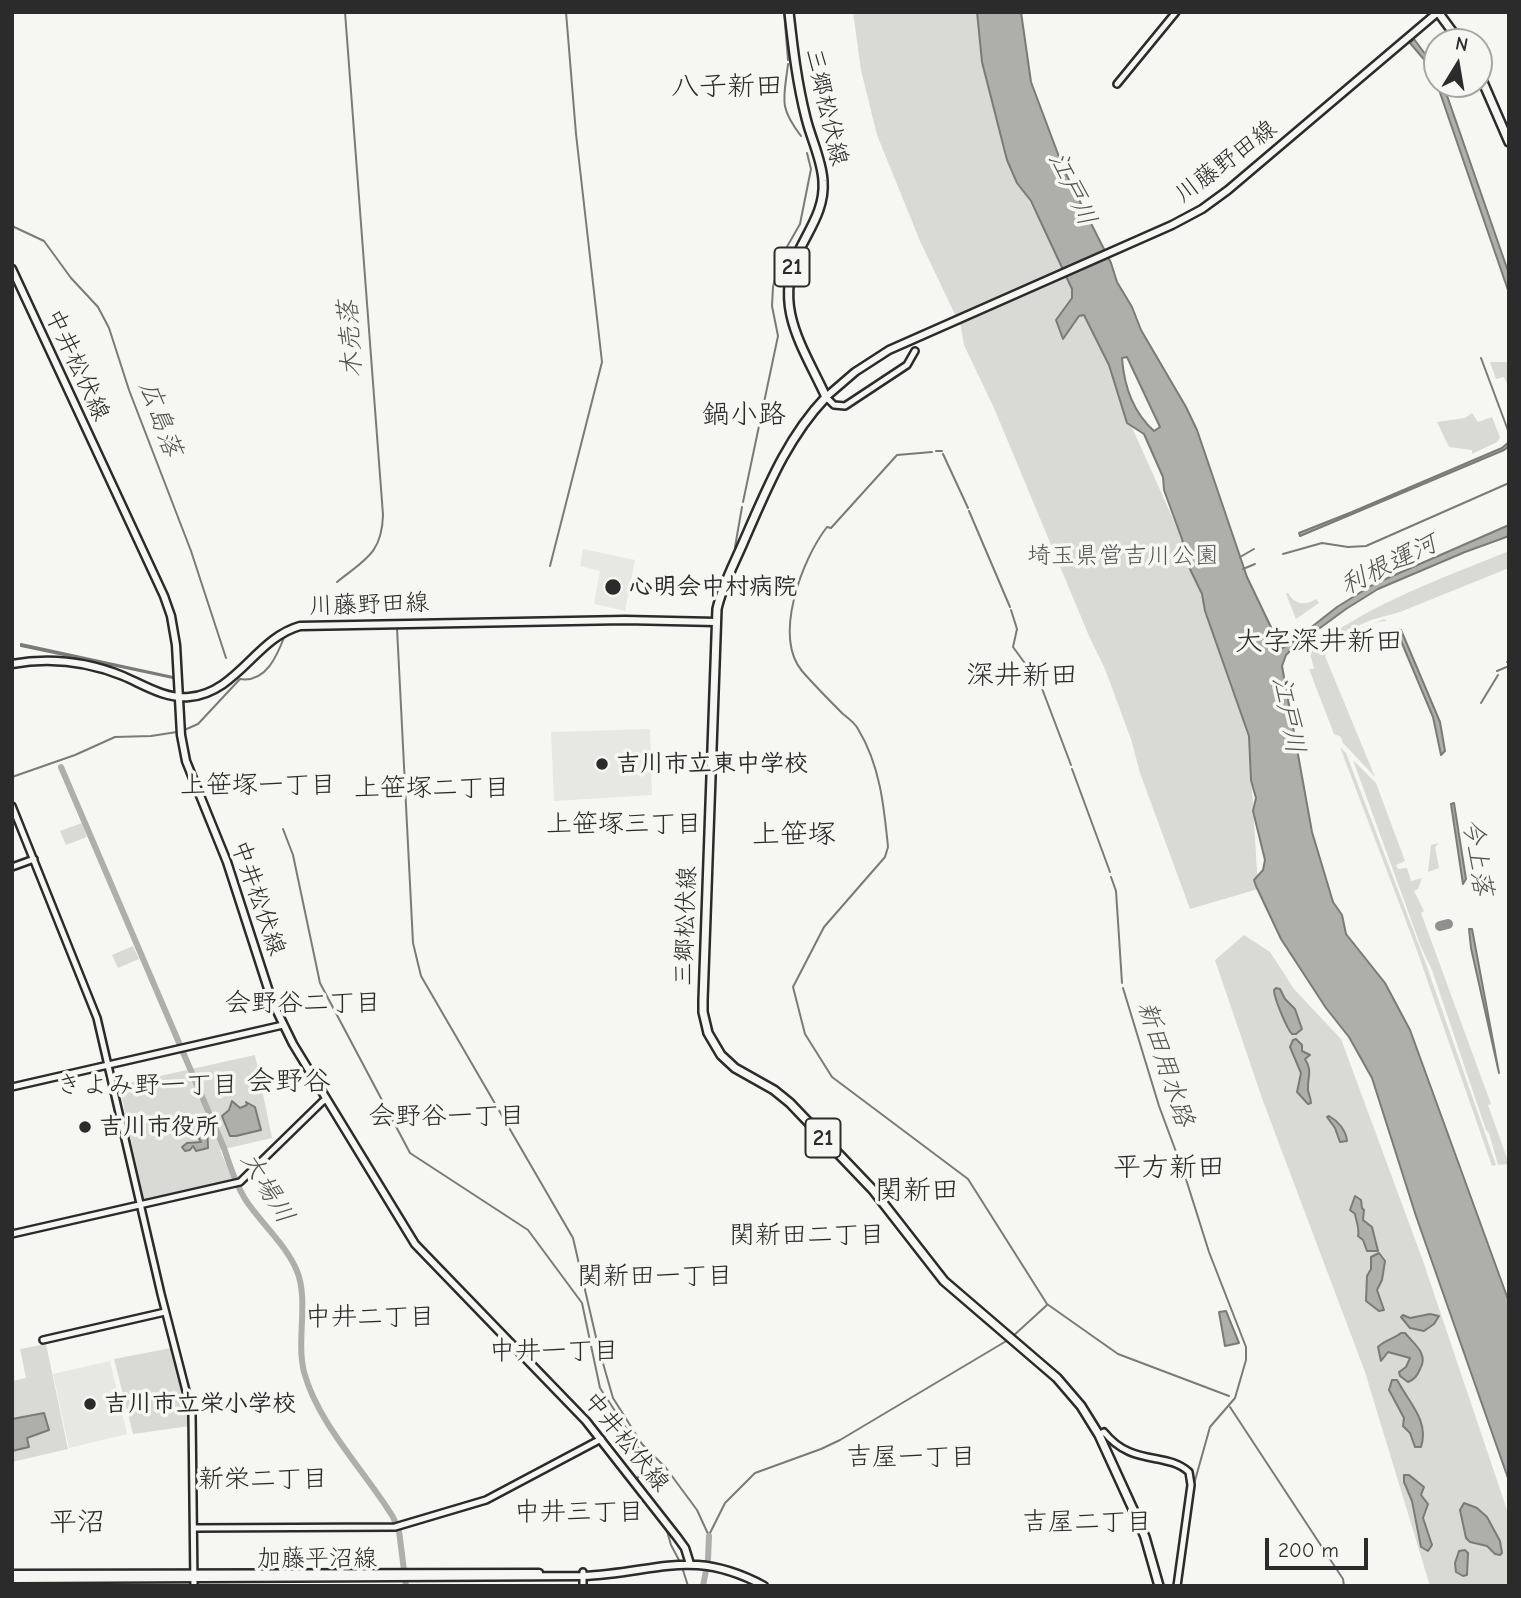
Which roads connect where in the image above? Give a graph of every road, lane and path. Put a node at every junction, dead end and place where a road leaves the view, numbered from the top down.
1 (789, 12) edge
2 (1176, 12) edge
3 (1438, 12) edge
4 (1450, 28) edge
5 (1117, 84) dead end
6 (1490, 98) edge
7 (1509, 142) edge
8 (12, 269) edge
9 (915, 351) dead end
10 (826, 397) junction
11 (716, 622) junction
12 (12, 664) edge
13 (179, 697) junction
14 (12, 806) edge
15 (34, 859) junction
16 (12, 867) edge
17 (283, 1025) junction
18 (108, 1065) junction
19 (12, 1087) edge
20 (327, 1100) junction
21 (141, 1205) junction
22 (12, 1234) edge
23 (165, 1312) junction
24 (43, 1340) dead end
25 (1099, 1434) junction
26 (601, 1439) junction
27 (194, 1528) junction
28 (690, 1564) junction
29 (583, 1574) junction
30 (12, 1577) edge
31 (194, 1579) edge
32 (583, 1586) edge
33 (764, 1586) edge
34 (1159, 1586) edge
35 (1177, 1586) edge

1 - 10 main road, 三郷松伏線 / 21
2 - 5 street
3 - 4 main road
3 - 10 main road, 川藤野田線
6 - 7 main road
8 - 13 main road, 中井松伏線
9 - 10 street
10 - 11 main road, 三郷松伏線 / 21
11 - 13 main road, 川藤野田線
11 - 25 main road, 三郷松伏線 / 21
12 - 13 main road, 川藤野田線
13 - 17 main road, 中井松伏線
14 - 15 street
15 - 16 street
15 - 18 street
17 - 18 street
17 - 20 main road, 中井松伏線
18 - 19 street
18 - 21 street
20 - 21 street
20 - 26 main road, 中井松伏線
21 - 22 street
21 - 23 street
23 - 24 street
23 - 27 street
25 - 34 main road, 三郷松伏線 / 21
25 - 35 street
26 - 27 street
26 - 28 main road, 中井松伏線
27 - 31 street
28 - 29 main road, 加藤平沼線
28 - 33 main road, 加藤平沼線
29 - 31 main road, 加藤平沼線
29 - 32 street
30 - 31 main road, 加藤平沼線

